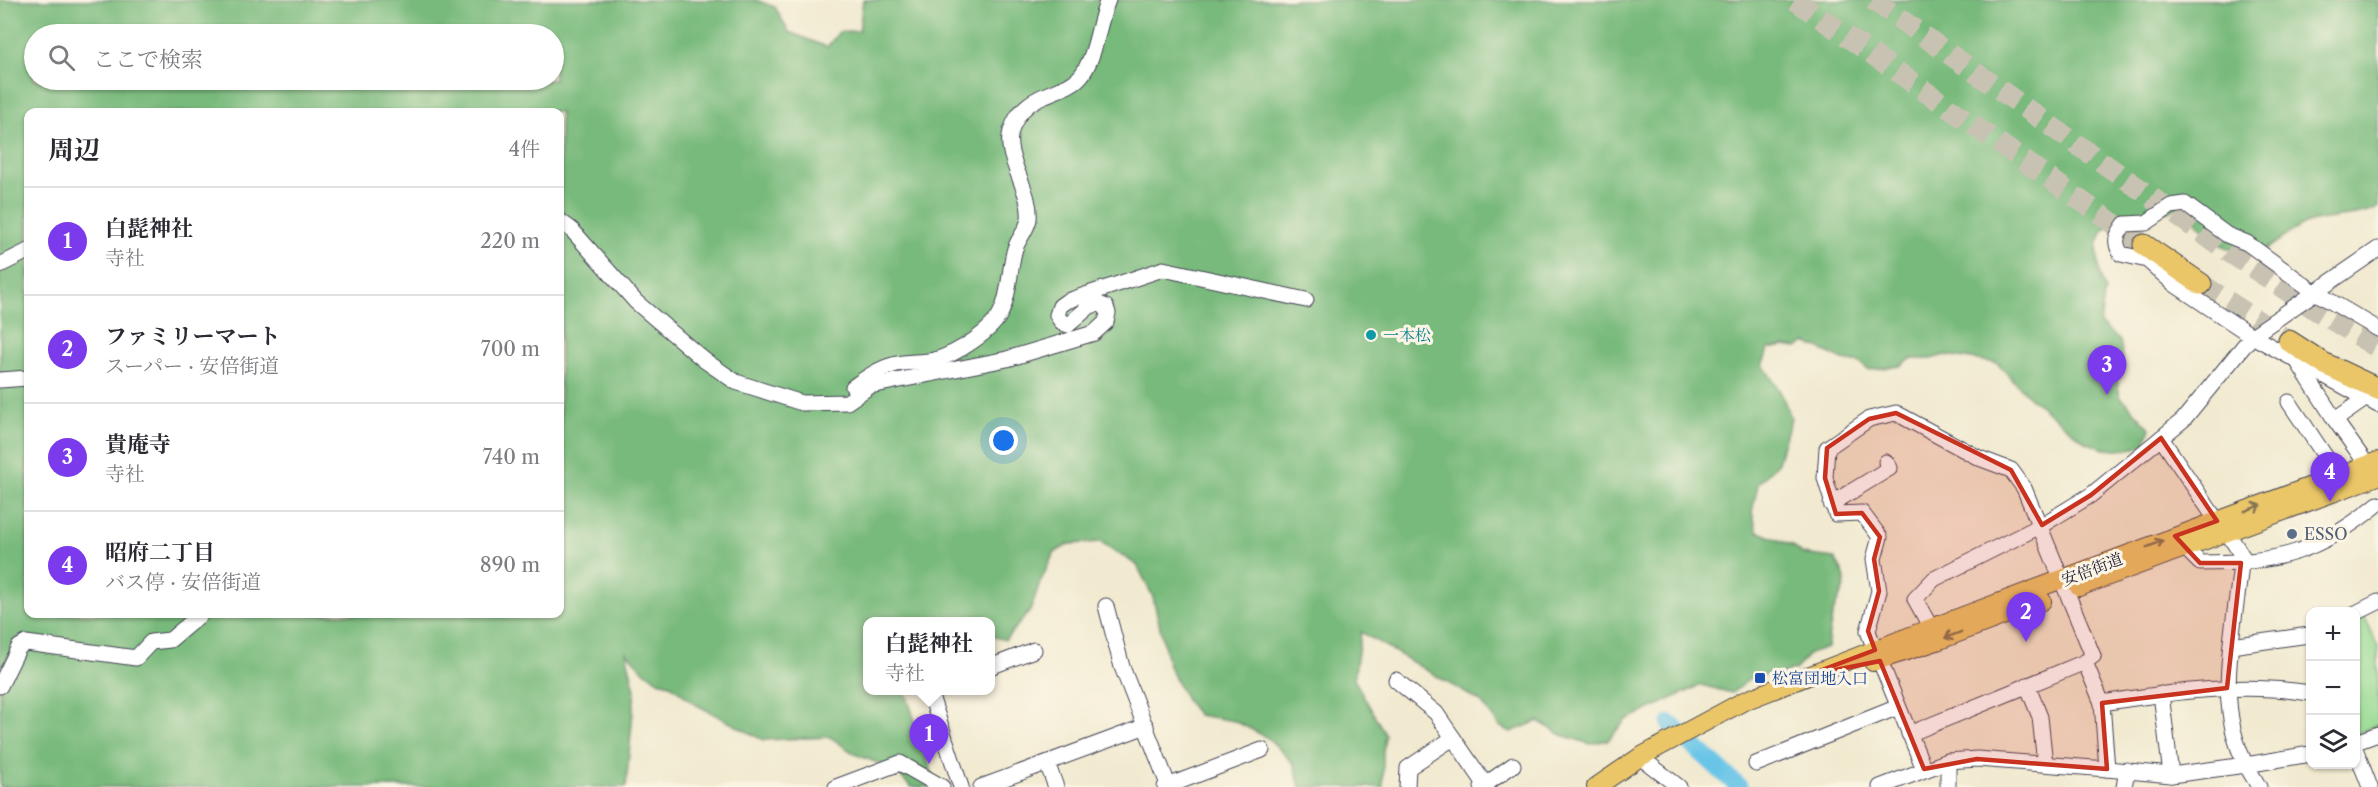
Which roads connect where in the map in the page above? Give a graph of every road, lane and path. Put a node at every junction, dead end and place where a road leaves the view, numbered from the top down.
1 (1108, 0) edge
2 (564, 224) edge
3 (2144, 245) tunnel mouth
4 (2378, 250) edge
5 (24, 253) edge
6 (0, 265) edge
7 (2200, 284) tunnel mouth
8 (2313, 291) junction
9 (1306, 300) dead end
10 (2378, 329) edge
11 (2252, 336) junction
12 (2289, 341) tunnel mouth
13 (2298, 362) junction
14 (24, 378) edge
15 (0, 380) edge
16 (2374, 398) edge
17 (837, 400) junction
18 (2289, 402) dead end
19 (2336, 420) junction
20 (2161, 438) junction
21 (1886, 462) dead end
22 (2374, 468) edge
23 (2339, 477) junction
24 (1831, 504) junction
25 (2378, 504) edge
26 (2042, 525) junction
27 (2222, 527) junction
28 (2185, 548) junction
29 (2243, 563) junction
30 (2065, 586) junction
31 (2378, 602) edge
32 (1106, 606) dead end
33 (2360, 611) edge
34 (196, 618) edge
35 (1931, 628) junction
36 (2306, 637) edge
37 (2231, 646) junction
38 (1034, 650) dead end
39 (1877, 655) junction
40 (2085, 662) junction
41 (995, 665) edge
42 (1396, 680) dead end
43 (2027, 685) junction
44 (0, 686) edge
45 (2227, 688) junction
46 (2306, 692) edge
47 (2161, 694) junction
48 (931, 695) edge
49 (2102, 703) junction
50 (1898, 706) junction
51 (1146, 726) junction
52 (1909, 734) junction
53 (2378, 734) edge
54 (1453, 738) junction
55 (2360, 740) edge
56 (1262, 750) dead end
57 (2306, 755) edge
58 (1640, 757) junction
59 (1948, 761) junction
60 (1047, 763) junction
61 (2360, 763) edge
62 (1756, 764) dead end
63 (2044, 764) junction
64 (1513, 765) dead end
65 (2246, 765) junction
66 (1924, 769) junction
67 (2107, 769) junction
68 (2127, 770) junction
69 (2171, 775) junction
70 (1485, 786) edge
71 (836, 787) edge
72 (942, 787) edge
73 (961, 787) edge
74 (981, 787) edge
75 (1056, 787) edge
76 (1168, 787) edge
77 (1407, 787) edge
78 (1596, 787) edge
79 (1679, 787) edge
80 (1880, 787) edge
81 (1947, 787) edge
82 (2124, 787) edge
83 (2259, 787) edge
84 (2370, 787) edge

1 - 17 street
2 - 17 street
3 - 7 highway
4 - 8 street
5 - 6 street
8 - 10 street
8 - 11 street
8 - 11 street
9 - 17 street
11 - 13 street
11 - 20 street
12 - 16 highway
13 - 16 street
13 - 19 street
14 - 15 street
16 - 19 street
18 - 23 street
19 - 22 street
20 - 26 street
20 - 27 street
21 - 24 street
22 - 23 main road, 安倍街道
22 - 27 main road, 安倍街道
27 -> 23 main road, 安倍街道
24 - 26 street
24 - 39 street
25 - 29 street
26 - 30 street
26 - 35 street
27 - 28 main road, 安倍街道
27 - 29 street
30 -> 27 main road, 安倍街道
28 - 29 street
28 - 30 main road, 安倍街道
29 - 37 street
30 - 35 main road, 安倍街道
30 -> 39 main road, 安倍街道
30 - 40 street
31 - 33 street
32 - 51 street
34 - 44 street
35 - 39 main road, 安倍街道
36 - 37 street
37 - 45 street
38 - 41 street
39 - 50 street
39 - 58 main road, 安倍街道
40 - 43 street
40 - 49 street
42 - 54 street
43 - 52 street
43 - 63 street
45 - 46 street
45 - 47 street
45 - 65 street
47 - 49 street
47 - 69 street
48 - 73 street
49 - 67 street
50 - 52 street
50 - 62 street
51 - 60 street
51 - 76 street
52 - 66 street
53 - 55 street
54 - 70 street
54 - 77 street
56 - 76 street
57 - 65 street
58 - 78 main road, 安倍街道
58 - 79 street
59 - 63 street
59 - 66 street
59 - 81 street
60 - 74 street
60 - 75 street
61 - 84 street
63 - 67 street
64 - 70 street
65 - 69 street
65 - 83 street
66 - 80 street
67 - 68 street
68 - 69 street
68 - 82 street
71 - 72 street

